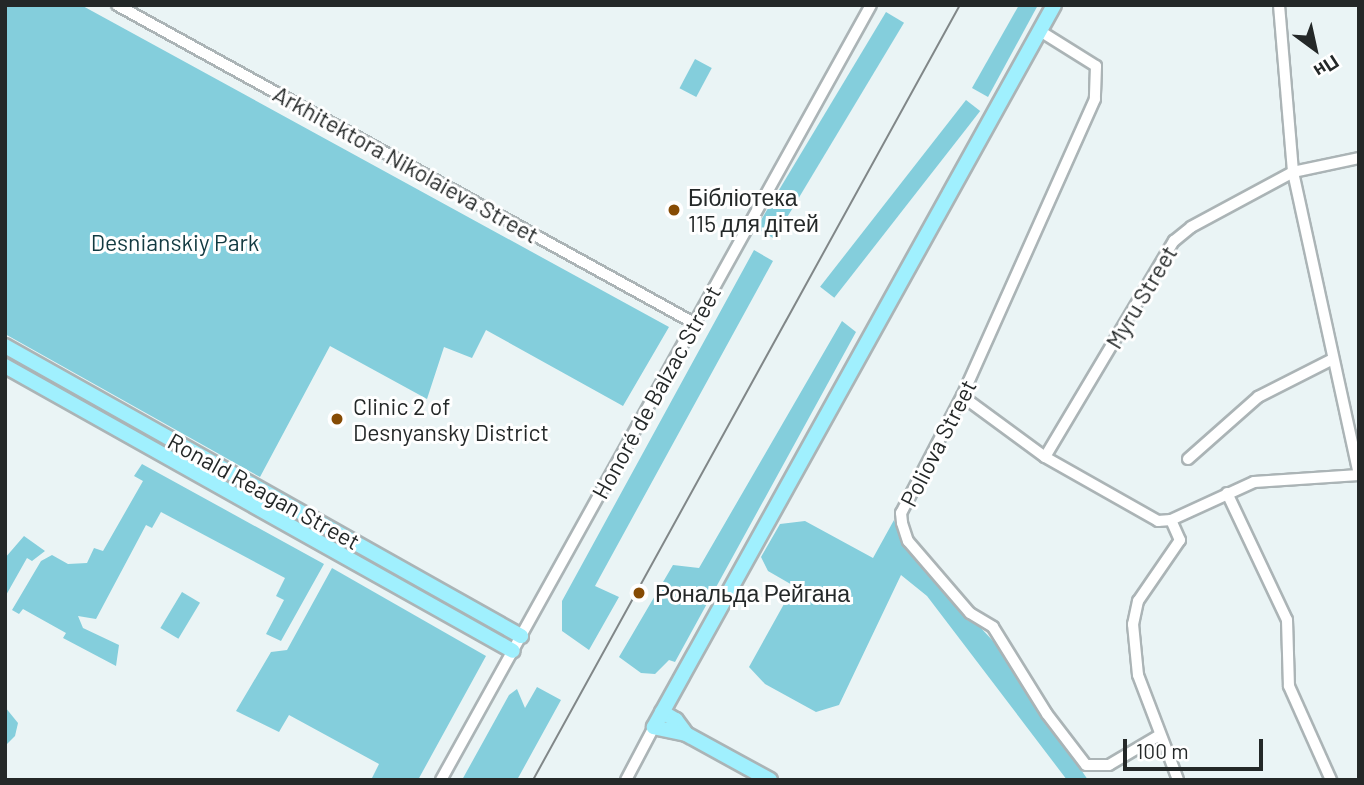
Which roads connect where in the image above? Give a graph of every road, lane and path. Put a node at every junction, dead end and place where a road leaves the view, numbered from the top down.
1 (117, 5) edge
2 (871, 5) edge
3 (1054, 5) edge
4 (1279, 5) edge
5 (1040, 31) junction
6 (1359, 158) edge
7 (1293, 172) junction
8 (694, 323) junction
9 (5, 346) edge
10 (1333, 359) junction
11 (5, 366) edge
12 (962, 396) junction
13 (1045, 457) junction
14 (1188, 459) dead end
15 (1359, 475) edge
16 (1227, 493) junction
17 (1171, 520) junction
18 (521, 636) junction
19 (513, 651) junction
20 (662, 712) junction
21 (654, 727) junction
22 (686, 734) junction
23 (1158, 736) junction
24 (441, 780) edge
25 (626, 780) edge
26 (770, 780) edge
27 (1178, 780) edge
28 (1331, 780) edge

1 - 8 street, Arkhitektora Nikolaieva Street
2 - 8 street, Honoré de Balzac Street
3 - 5 main road
4 - 7 street
5 - 12 street, Poliova Street
5 - 20 main road
6 - 7 street, Myru Street
7 - 10 street
7 - 13 street, Myru Street
8 - 18 street, Honoré de Balzac Street
9 - 18 main road, Ronald Reagan Street
10 - 14 street
10 - 15 street
11 - 19 main road, Ronald Reagan Street
12 - 13 street
12 - 23 street, Poliova Street
13 - 17 street
15 - 16 street
16 - 17 street
16 - 28 street
17 - 23 street
18 - 19 street, Honoré de Balzac Street
19 - 24 street, Honoré de Balzac Street
20 - 21 main road
20 - 22 main road
21 - 22 main road
21 - 25 street
22 - 26 main road
23 - 27 street

